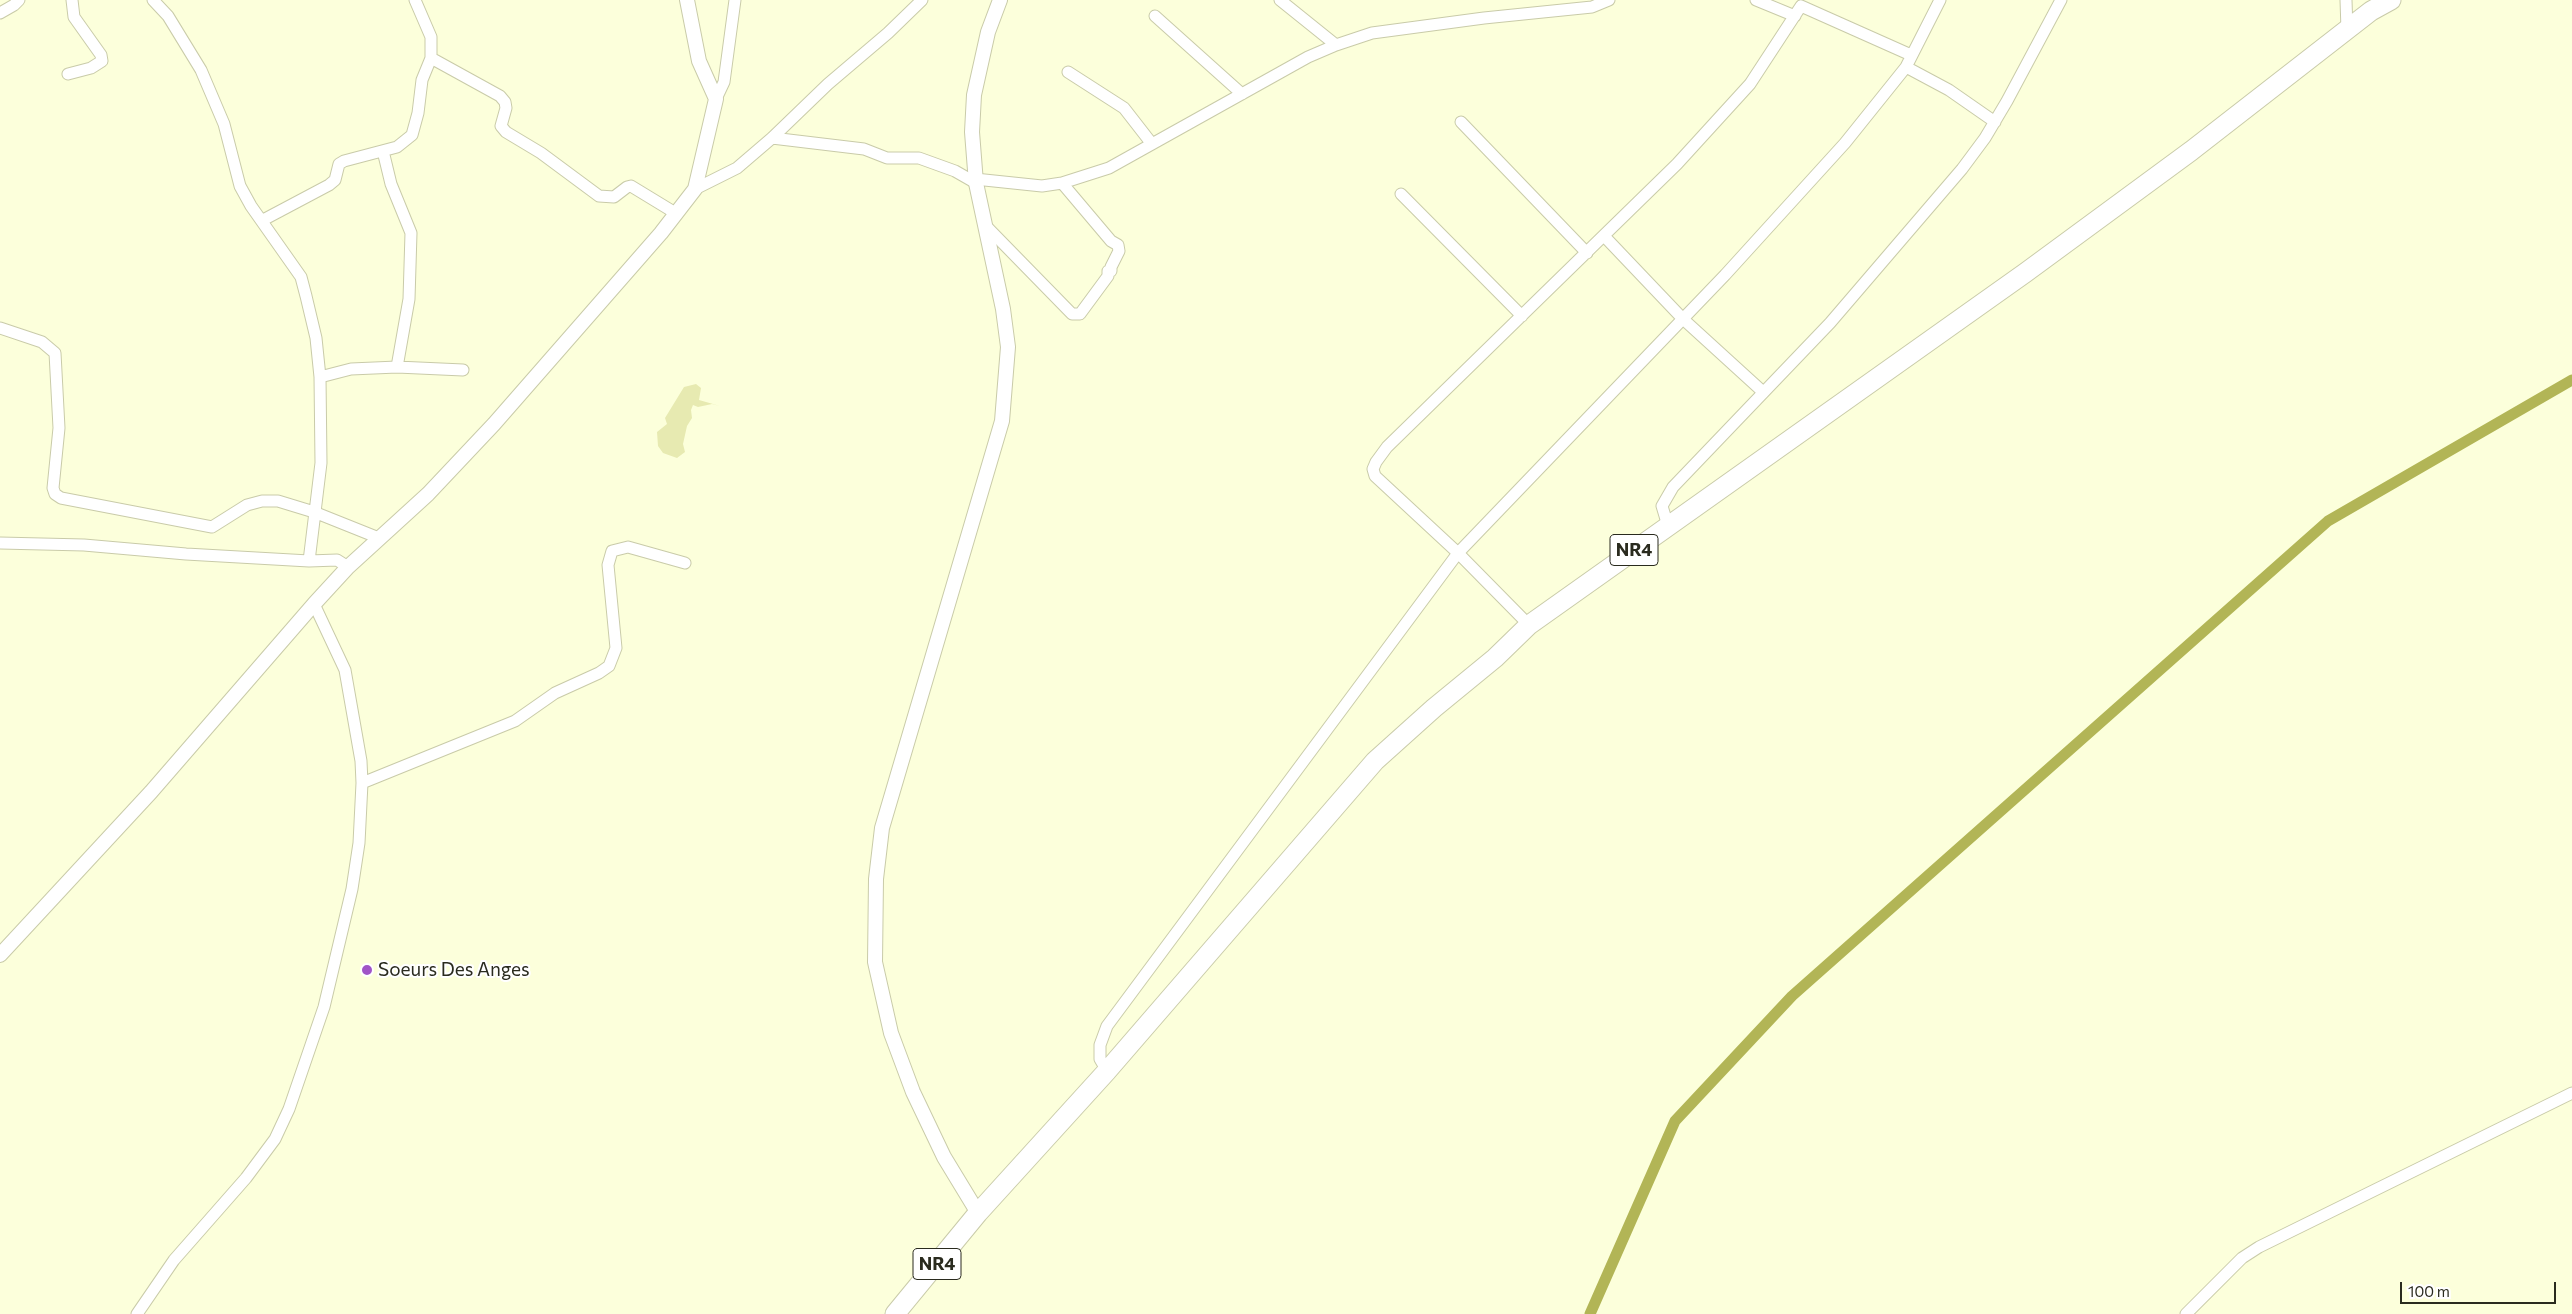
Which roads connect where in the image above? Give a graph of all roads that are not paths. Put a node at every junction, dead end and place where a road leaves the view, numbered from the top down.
1 (19, 0) edge
2 (72, 0) edge
3 (415, 0) edge
4 (687, 0) edge
5 (736, 0) edge
6 (922, 0) edge
7 (1000, 0) edge
8 (1280, 0) edge
9 (1609, 0) edge
10 (1756, 0) edge
11 (1940, 0) edge
12 (2060, 0) edge
13 (2346, 0) edge
14 (2391, 0) edge
15 (160, 2) edge
16 (1800, 7) edge
17 (0, 14) edge
18 (1155, 16) dead end
19 (2346, 30) junction
20 (1336, 44) junction
21 (1911, 55) junction
22 (431, 58) junction
23 (1906, 67) junction
24 (1068, 72) dead end
25 (68, 74) dead end
26 (1242, 94) junction
27 (716, 100) junction
28 (1461, 122) dead end
29 (1995, 122) junction
30 (772, 138) junction
31 (1152, 144) junction
32 (383, 151) junction
33 (976, 181) junction
34 (1062, 183) junction
35 (695, 189) junction
36 (1401, 194) dead end
37 (677, 214) junction
38 (263, 220) junction
39 (985, 225) junction
40 (1604, 236) junction
41 (1587, 252) junction
42 (1522, 316) junction
43 (1683, 319) junction
44 (0, 328) edge
45 (397, 367) junction
46 (463, 370) dead end
47 (320, 377) junction
48 (1762, 392) junction
49 (314, 512) junction
50 (1668, 526) junction
51 (379, 538) junction
52 (0, 543) edge
53 (1458, 553) junction
54 (309, 561) junction
55 (685, 563) dead end
56 (348, 568) junction
57 (314, 604) junction
58 (1529, 625) junction
59 (362, 784) junction
60 (0, 955) edge
61 (1107, 1071) junction
62 (2572, 1093) edge
63 (978, 1213) junction
64 (137, 1314) edge
65 (895, 1314) edge
66 (2186, 1314) edge

1 - 17 street
2 - 25 street
3 - 22 street
4 - 27 street
5 - 27 street
6 - 30 street
7 - 33 street
8 - 20 street
9 - 20 street
10 - 16 street
11 - 21 street
12 - 29 street
13 - 19 street
14 - 19 highway, NR4
15 - 38 street
16 - 21 street
16 - 40 street
18 - 26 street
19 - 50 highway, NR4
20 - 26 street
21 - 23 street
22 - 32 street
22 - 37 street
23 - 29 street
23 - 43 street
24 - 31 street
26 - 31 street
27 - 35 street
28 - 41 street
29 - 48 street
30 - 33 street
30 - 35 street
31 - 34 street
32 - 38 street
32 - 45 street
33 - 34 street
33 - 39 street
34 - 39 street
35 - 37 street
36 - 42 street
37 - 51 street
38 - 47 street
39 - 63 street
40 - 41 street
40 - 43 street
41 - 42 street
42 - 53 street
43 - 48 street
43 - 53 street
44 - 49 street
45 - 46 street
45 - 47 street
47 - 49 street
48 - 50 street
49 - 51 street
49 - 54 street
50 - 58 highway, NR4
51 - 56 street
52 - 54 street
53 - 58 street
53 - 61 street
54 - 56 street
55 - 59 street
56 - 57 street
57 - 59 street
57 - 60 street
58 - 61 highway, NR4
59 - 64 street
61 - 63 highway, NR4
62 - 66 street
63 - 65 highway, NR4

